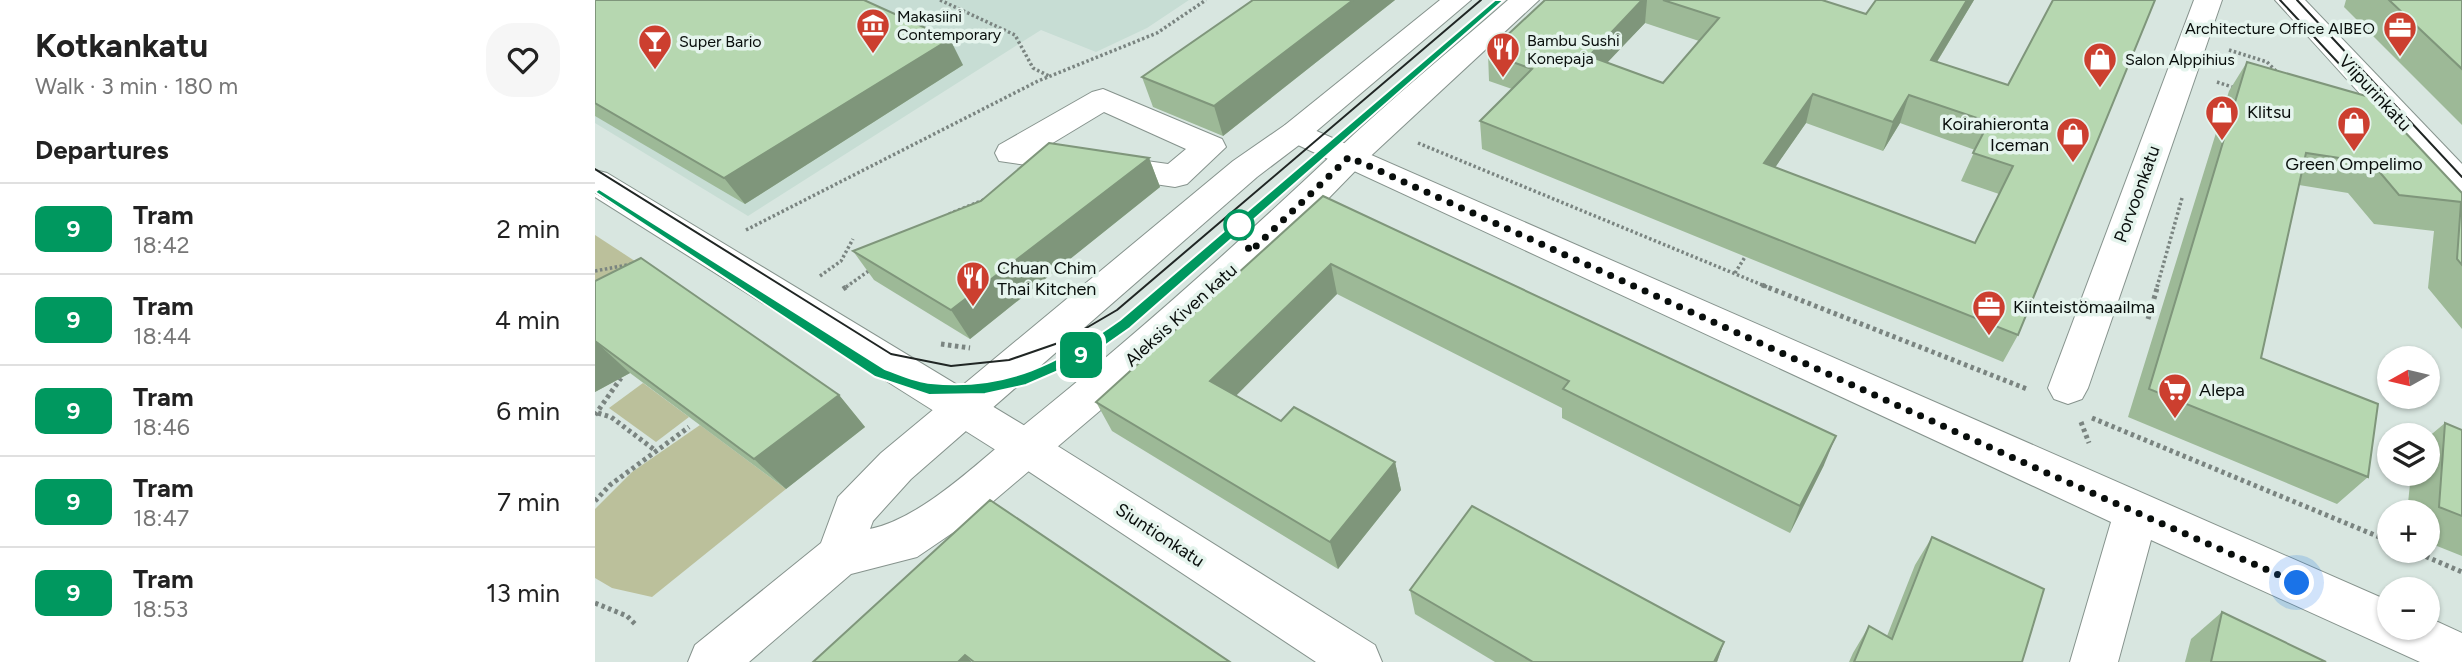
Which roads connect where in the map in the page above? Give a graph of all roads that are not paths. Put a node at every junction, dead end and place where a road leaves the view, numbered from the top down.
1 (1457, 0) edge
2 (1525, 0) edge
3 (2208, 0) edge
4 (2289, 0) edge
5 (1296, 132) junction
6 (1349, 157) junction
7 (1075, 162) joint
8 (595, 181) edge
9 (2462, 185) edge
10 (2063, 399) road end
11 (962, 408) junction
12 (1025, 447) junction
13 (2136, 512) junction
14 (839, 556) junction
15 (2377, 619) edge
16 (2424, 640) edge
17 (2462, 657) edge
18 (712, 662) edge
19 (1358, 662) edge
20 (2094, 662) edge

1 - 5 street
2 - 6 street, Aleksis Kiven katu
3 - 10 street, Porvoonkatu
4 - 9 street, Viipurinkatu
5 - 6 street
5 - 11 street
6 - 12 street, Aleksis Kiven katu
6 - 13 street
7 - 7 street
8 - 11 street, Siuntionkatu
11 - 12 street, Siuntionkatu
11 - 14 street
12 - 14 street, Aleksis Kiven katu
12 - 19 street, Siuntionkatu
13 - 15 street
13 - 20 street
14 - 18 street, Aleksis Kiven katu
16 - 17 street

